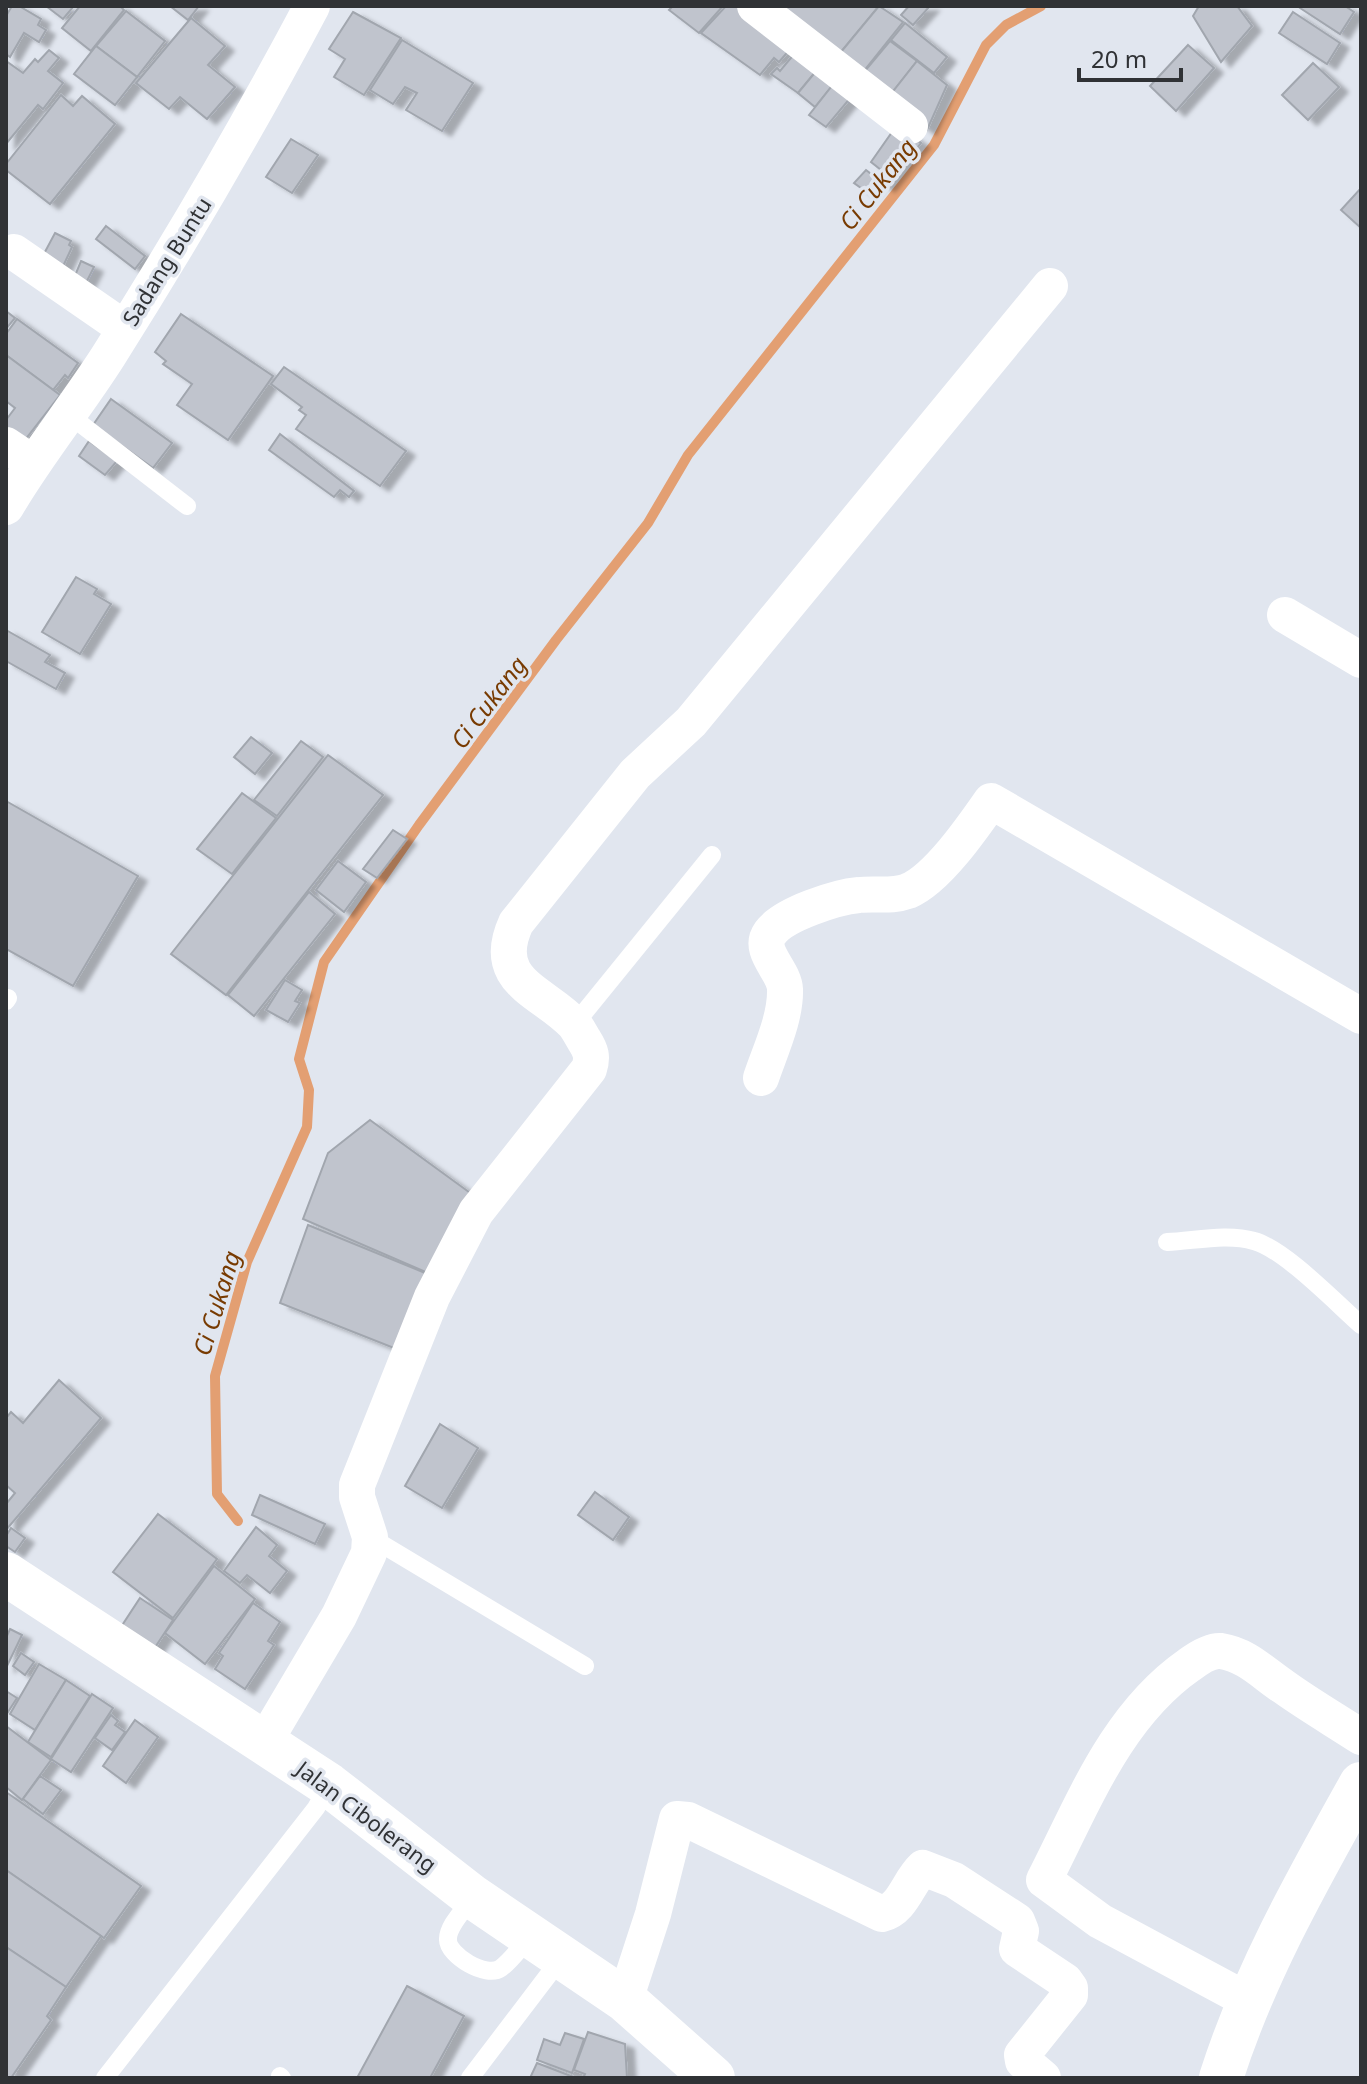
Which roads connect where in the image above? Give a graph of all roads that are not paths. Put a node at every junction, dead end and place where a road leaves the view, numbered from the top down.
1 (312, 6) edge
2 (755, 6) edge
3 (910, 126) dead end
4 (14, 252) dead end
5 (1050, 286) dead end
6 (124, 328) junction
7 (68, 414) junction
8 (19, 454) edge
9 (187, 506) dead end
10 (6, 507) edge
11 (1285, 615) dead end
12 (1361, 660) edge
13 (712, 855) dead end
14 (1361, 1016) edge
15 (574, 1025) junction
16 (761, 1078) dead end
17 (1167, 1242) dead end
18 (1361, 1325) edge
19 (370, 1537) junction
20 (6, 1574) edge
21 (585, 1666) dead end
22 (1361, 1737) edge
23 (265, 1741) junction
24 (1361, 1784) edge
25 (329, 1785) junction
26 (1044, 1880) junction
27 (473, 1897) junction
28 (1017, 1921) junction
29 (546, 1947) junction
30 (625, 2000) junction
31 (1249, 2001) junction
32 (105, 2078) edge
33 (470, 2078) edge
34 (713, 2078) edge
35 (1043, 2078) edge
36 (1221, 2078) edge

1 - 6 street, Sadang Buntu
2 - 3 street
4 - 6 street
5 - 15 street
6 - 7 street, Sadang Buntu
7 - 8 street, Sadang Buntu
7 - 9 lane
8 - 10 street, Sadang Buntu
11 - 12 street
13 - 15 lane
14 - 16 street
15 - 19 street
17 - 18 lane
19 - 21 lane
19 - 23 street
20 - 23 street, Jalan Cibolerang
22 - 26 street
23 - 25 street, Jalan Cibolerang
24 - 31 street
25 - 27 street, Jalan Cibolerang
25 - 32 lane
26 - 28 street
26 - 31 street
27 - 29 street, Jalan Cibolerang
27 - 29 lane
28 - 30 street
28 - 35 street
29 - 30 street, Jalan Cibolerang
29 - 33 lane
30 - 34 street, Jalan Cibolerang
31 - 36 street

